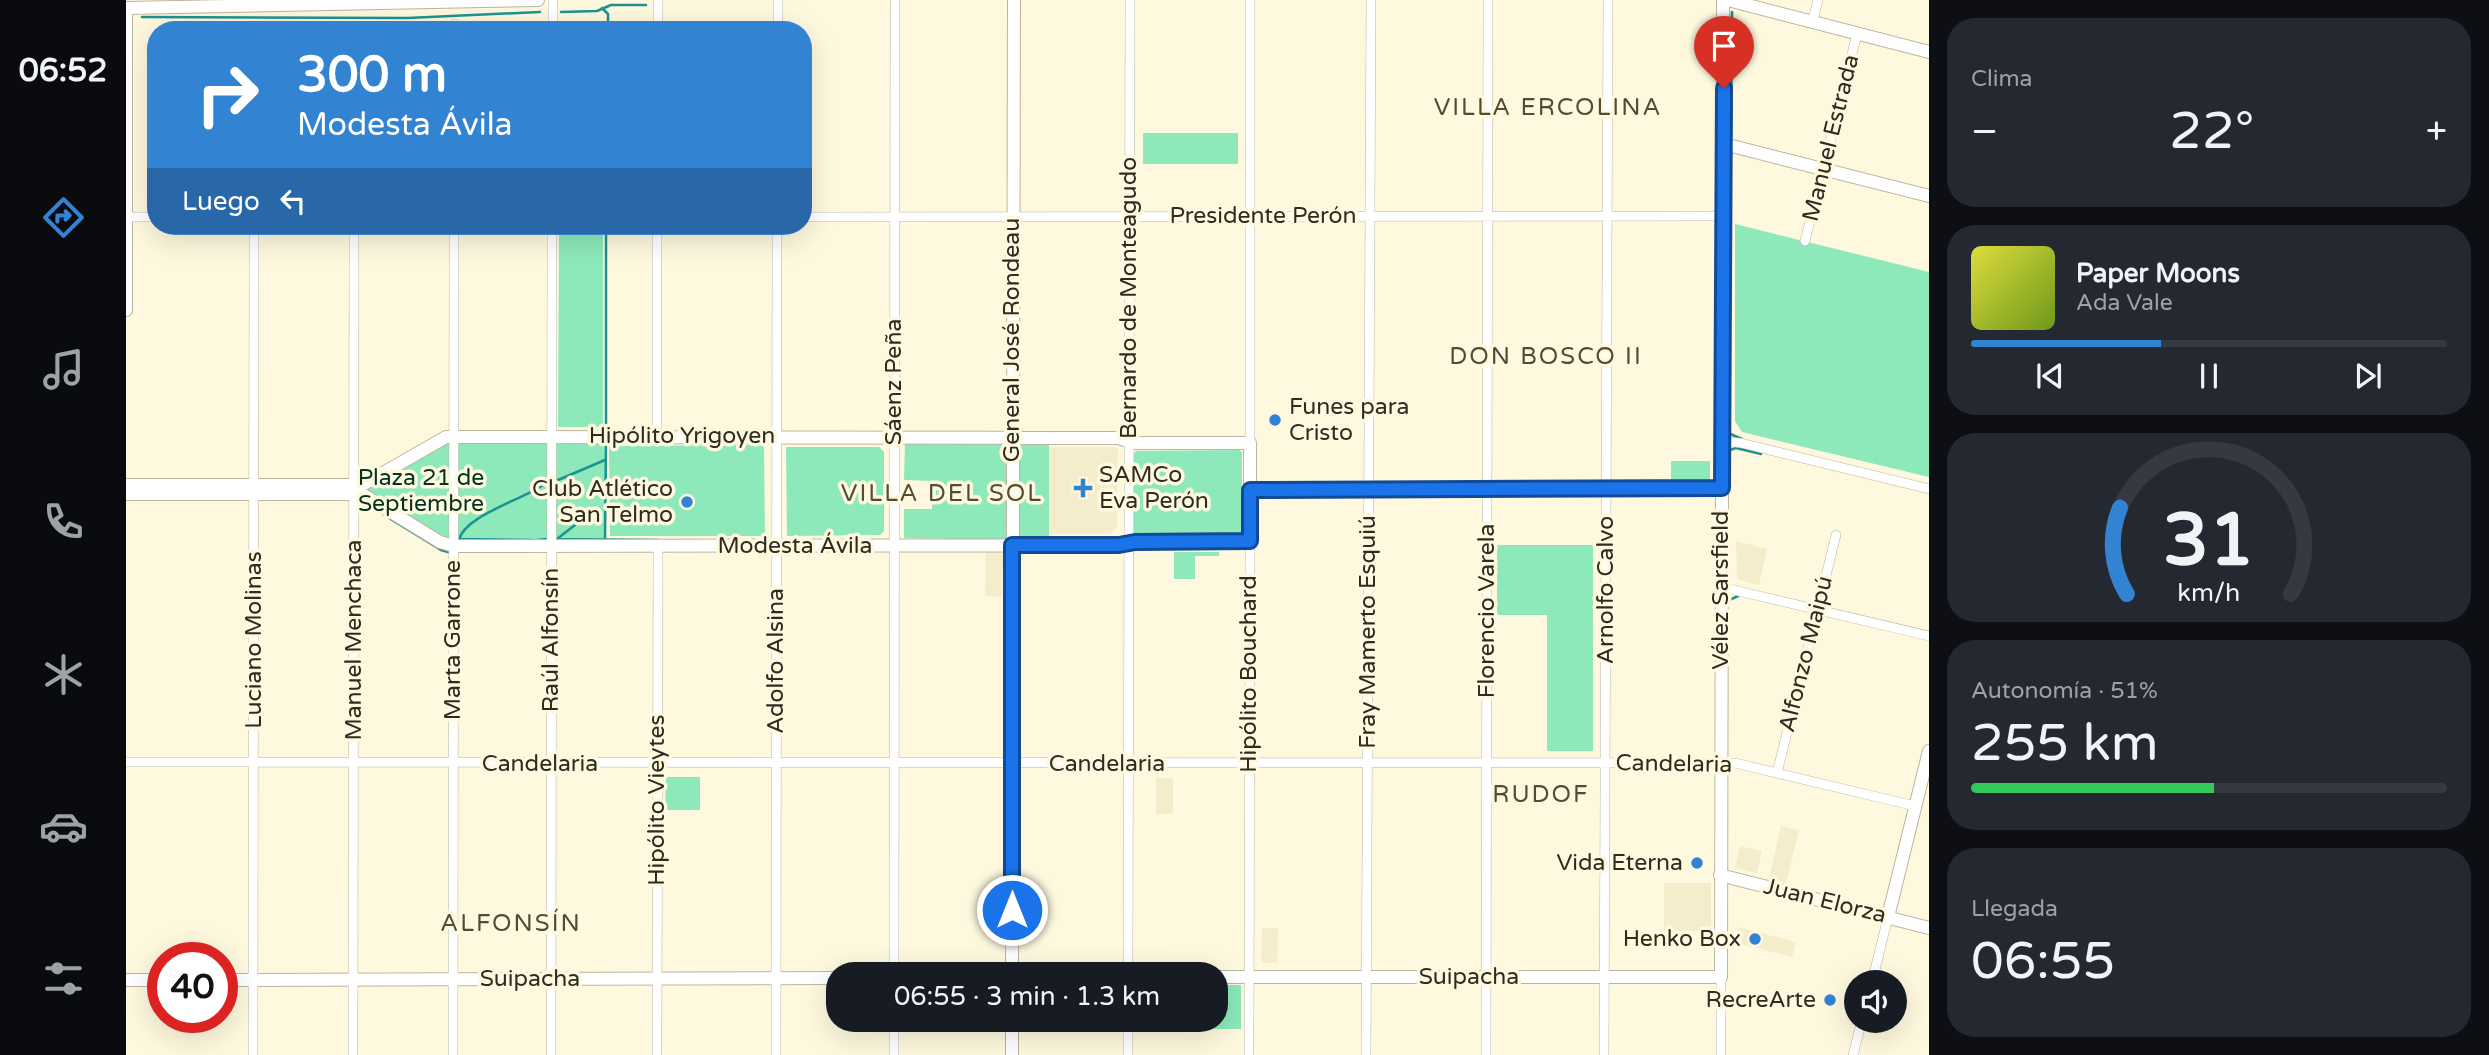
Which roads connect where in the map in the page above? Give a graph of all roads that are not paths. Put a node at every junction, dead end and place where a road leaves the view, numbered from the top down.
1 (517, 0) edge
2 (538, 0) edge
3 (553, 0) edge
4 (658, 0) edge
5 (778, 0) edge
6 (895, 0) edge
7 (1014, 0) edge
8 (1130, 0) edge
9 (1250, 0) edge
10 (1371, 0) edge
11 (1488, 0) edge
12 (1608, 0) edge
13 (1726, 0) edge
14 (1818, 0) edge
15 (379, 2) edge
16 (250, 4) edge
17 (126, 8) edge
18 (553, 21) edge
19 (658, 21) edge
20 (778, 21) edge
21 (1812, 23) junction
22 (1857, 34) junction
23 (1929, 52) edge
24 (1724, 144) junction
25 (1823, 169) junction
26 (1929, 196) edge
27 (1013, 216) junction
28 (1128, 216) junction
29 (1250, 216) junction
30 (1369, 216) junction
31 (1489, 216) junction
32 (1607, 216) junction
33 (1723, 216) junction
34 (126, 217) edge
35 (147, 217) edge
36 (812, 217) edge
37 (894, 217) junction
38 (254, 235) edge
39 (354, 235) edge
40 (454, 235) edge
41 (552, 235) edge
42 (657, 235) edge
43 (777, 235) edge
44 (1805, 241) dead end
45 (126, 310) edge
46 (552, 436) junction
47 (657, 436) junction
48 (776, 436) junction
49 (894, 436) junction
50 (1012, 436) junction
51 (454, 437) junction
52 (1128, 441) junction
53 (1722, 441) junction
54 (1250, 443) junction
55 (126, 485) edge
56 (1722, 488) junction
57 (1368, 489) junction
58 (1488, 489) junction
59 (1606, 489) junction
60 (1929, 489) edge
61 (254, 490) junction
62 (354, 490) junction
63 (1250, 490) junction
64 (126, 494) edge
65 (1836, 535) dead end
66 (1250, 541) junction
67 (1128, 544) junction
68 (454, 545) junction
69 (776, 545) junction
70 (894, 545) junction
71 (1012, 545) junction
72 (552, 546) junction
73 (658, 546) junction
74 (1721, 587) junction
75 (1817, 610) junction
76 (1929, 636) edge
77 (1929, 751) edge
78 (126, 762) edge
79 (254, 763) junction
80 (1487, 763) junction
81 (1605, 763) junction
82 (1721, 763) junction
83 (353, 764) junction
84 (453, 764) junction
85 (551, 764) junction
86 (658, 764) junction
87 (776, 764) junction
88 (894, 764) junction
89 (1012, 764) junction
90 (1128, 764) junction
91 (1248, 764) junction
92 (1367, 764) junction
93 (1777, 773) junction
94 (1926, 779) edge
95 (1915, 806) junction
96 (1720, 875) junction
97 (1888, 917) junction
98 (1929, 928) edge
99 (894, 962) edge
100 (1012, 962) edge
101 (1128, 962) edge
102 (1875, 970) edge
103 (1228, 977) edge
104 (1249, 977) junction
105 (1367, 977) junction
106 (1486, 977) junction
107 (1605, 977) junction
108 (1721, 977) junction
109 (657, 978) junction
110 (776, 978) junction
111 (826, 978) edge
112 (238, 979) edge
113 (254, 979) junction
114 (353, 979) junction
115 (453, 979) junction
116 (551, 979) junction
117 (126, 980) edge
118 (147, 980) edge
119 (894, 1032) edge
120 (1012, 1032) edge
121 (1128, 1032) edge
122 (1859, 1033) edge
123 (253, 1055) edge
124 (353, 1055) edge
125 (453, 1055) edge
126 (551, 1055) edge
127 (657, 1055) edge
128 (776, 1055) edge
129 (894, 1055) edge
130 (1012, 1055) edge
131 (1128, 1055) edge
132 (1249, 1055) edge
133 (1366, 1055) edge
134 (1486, 1055) edge
135 (1604, 1055) edge
136 (1721, 1055) edge
137 (1853, 1055) edge

1 - 2 street
1 - 15 street
3 - 18 street
4 - 19 street
5 - 20 street
6 - 37 street, Sáenz Peña
7 - 27 street, General José Rondeau
8 - 28 street, Bernardo de Monteagudo
9 - 29 street, Hipólito Bouchard
10 - 30 street, Fray Mamerto Esquiú
11 - 31 street, Florencio Varela
12 - 32 street, Arnolfo Calvo
13 - 21 street
13 - 24 street, Vélez Sarsfield
14 - 21 street
15 - 16 street
16 - 17 street
17 - 34 street
21 - 22 street
22 - 23 street
22 - 25 street, Manuel Estrada
24 - 25 street
24 - 33 street, Vélez Sarsfield
25 - 26 street
25 - 44 street, Manuel Estrada
27 - 28 street, Presidente Perón
27 - 37 street, Presidente Perón
27 - 50 street, General José Rondeau
28 - 29 street, Presidente Perón
28 - 52 street, Bernardo de Monteagudo
29 - 30 street, Presidente Perón
29 - 54 street, Hipólito Bouchard
30 - 31 street, Presidente Perón
30 - 57 street, Fray Mamerto Esquiú
31 - 32 street, Presidente Perón
31 - 58 street, Florencio Varela
32 - 33 street, Presidente Perón
32 - 59 street, Arnolfo Calvo
33 - 53 street, Vélez Sarsfield
34 - 35 street
34 - 45 street
36 - 37 street, Presidente Perón
37 - 49 street, Sáenz Peña
38 - 61 street, Luciano Molinas
39 - 62 street, Manuel Menchaca
40 - 51 street, Marta Garrone
41 - 46 street, Raúl Alfonsín
42 - 47 street
43 - 48 street, Adolfo Alsina
46 - 47 street, Hipólito Yrigoyen
46 - 51 street, Hipólito Yrigoyen
46 - 72 street, Raúl Alfonsín
47 - 48 street, Hipólito Yrigoyen
48 - 49 street, Hipólito Yrigoyen
48 - 69 street, Adolfo Alsina
49 - 50 street, Hipólito Yrigoyen
49 - 70 street, Sáenz Peña
50 - 52 street, Hipólito Yrigoyen
50 - 71 street, General José Rondeau
51 - 62 street, Hipólito Yrigoyen
51 - 68 street, Marta Garrone
52 - 54 street, Hipólito Yrigoyen
52 - 67 street, Bernardo de Monteagudo
53 - 56 street, Vélez Sarsfield
53 - 60 street
54 - 63 street, Hipólito Bouchard
55 - 61 street, Hipólito Yrigoyen
56 - 59 street
56 - 74 street, Vélez Sarsfield
57 - 58 street
57 - 63 street
57 - 92 street, Fray Mamerto Esquiú
58 - 59 street
58 - 80 street, Florencio Varela
59 - 81 street, Arnolfo Calvo
61 - 62 street, Hipólito Yrigoyen
61 - 64 street, Hipólito Yrigoyen
61 - 79 street, Luciano Molinas
62 - 68 street, Modesta Ávila
62 - 83 street, Manuel Menchaca
63 - 66 street, Hipólito Bouchard
65 - 75 street, Alfonzo Maipú
66 - 67 street, Modesta Ávila
66 - 91 street, Hipólito Bouchard
67 - 71 street, Modesta Ávila
67 - 90 street, Bernardo de Monteagudo
68 - 72 street, Modesta Ávila
68 - 84 street, Marta Garrone
69 - 70 street, Modesta Ávila
69 - 73 street, Modesta Ávila
69 - 87 street, Adolfo Alsina
70 - 71 street, Modesta Ávila
70 - 88 street, Sáenz Peña
71 - 89 street, General José Rondeau
72 - 73 street, Modesta Ávila
72 - 85 street, Raúl Alfonsín
73 - 86 street, Hipólito Vieytes
74 - 75 street
74 - 82 street, Vélez Sarsfield
75 - 76 street
75 - 93 street, Alfonzo Maipú
77 - 94 street
78 - 79 street, Candelaria
79 - 83 street, Candelaria
79 - 113 street, Luciano Molinas
80 - 81 street, Candelaria
80 - 92 street, Candelaria
80 - 106 street, Florencio Varela
81 - 82 street, Candelaria
81 - 107 street, Arnolfo Calvo
82 - 93 street, Candelaria
82 - 96 street, Vélez Sarsfield
83 - 84 street, Candelaria
83 - 114 street, Manuel Menchaca
84 - 85 street, Candelaria
84 - 115 street, Marta Garrone
85 - 86 street, Candelaria
85 - 116 street, Raúl Alfonsín
86 - 87 street, Candelaria
86 - 109 street, Hipólito Vieytes
87 - 88 street, Candelaria
87 - 110 street, Adolfo Alsina
88 - 89 street, Candelaria
88 - 99 street, Sáenz Peña
89 - 90 street, Candelaria
89 - 100 street, General José Rondeau
90 - 91 street, Candelaria
90 - 101 street, Bernardo de Monteagudo
91 - 92 street, Candelaria
91 - 104 street, Hipólito Bouchard
92 - 105 street, Fray Mamerto Esquiú
93 - 95 street, Candelaria
94 - 95 street
95 - 97 street
96 - 97 street, Juan Elorza
96 - 108 street, Vélez Sarsfield
97 - 98 street, Juan Elorza
97 - 102 street
103 - 104 street, Suipacha
104 - 105 street, Suipacha
104 - 132 street, Hipólito Bouchard
105 - 106 street, Suipacha
105 - 133 street, Fray Mamerto Esquiú
106 - 107 street, Suipacha
106 - 134 street, Florencio Varela
107 - 108 street, Suipacha
107 - 135 street, Arnolfo Calvo
108 - 136 street, Vélez Sarsfield
109 - 110 street, Suipacha
109 - 116 street, Suipacha
109 - 127 street, Hipólito Vieytes
110 - 111 street, Suipacha
110 - 128 street, Adolfo Alsina
112 - 113 street, Suipacha
113 - 114 street, Suipacha
113 - 123 street, Luciano Molinas
114 - 115 street, Suipacha
114 - 124 street, Manuel Menchaca
115 - 116 street, Suipacha
115 - 125 street, Marta Garrone
116 - 126 street, Raúl Alfonsín
117 - 118 street
119 - 129 street
120 - 130 street
121 - 131 street
122 - 137 street

